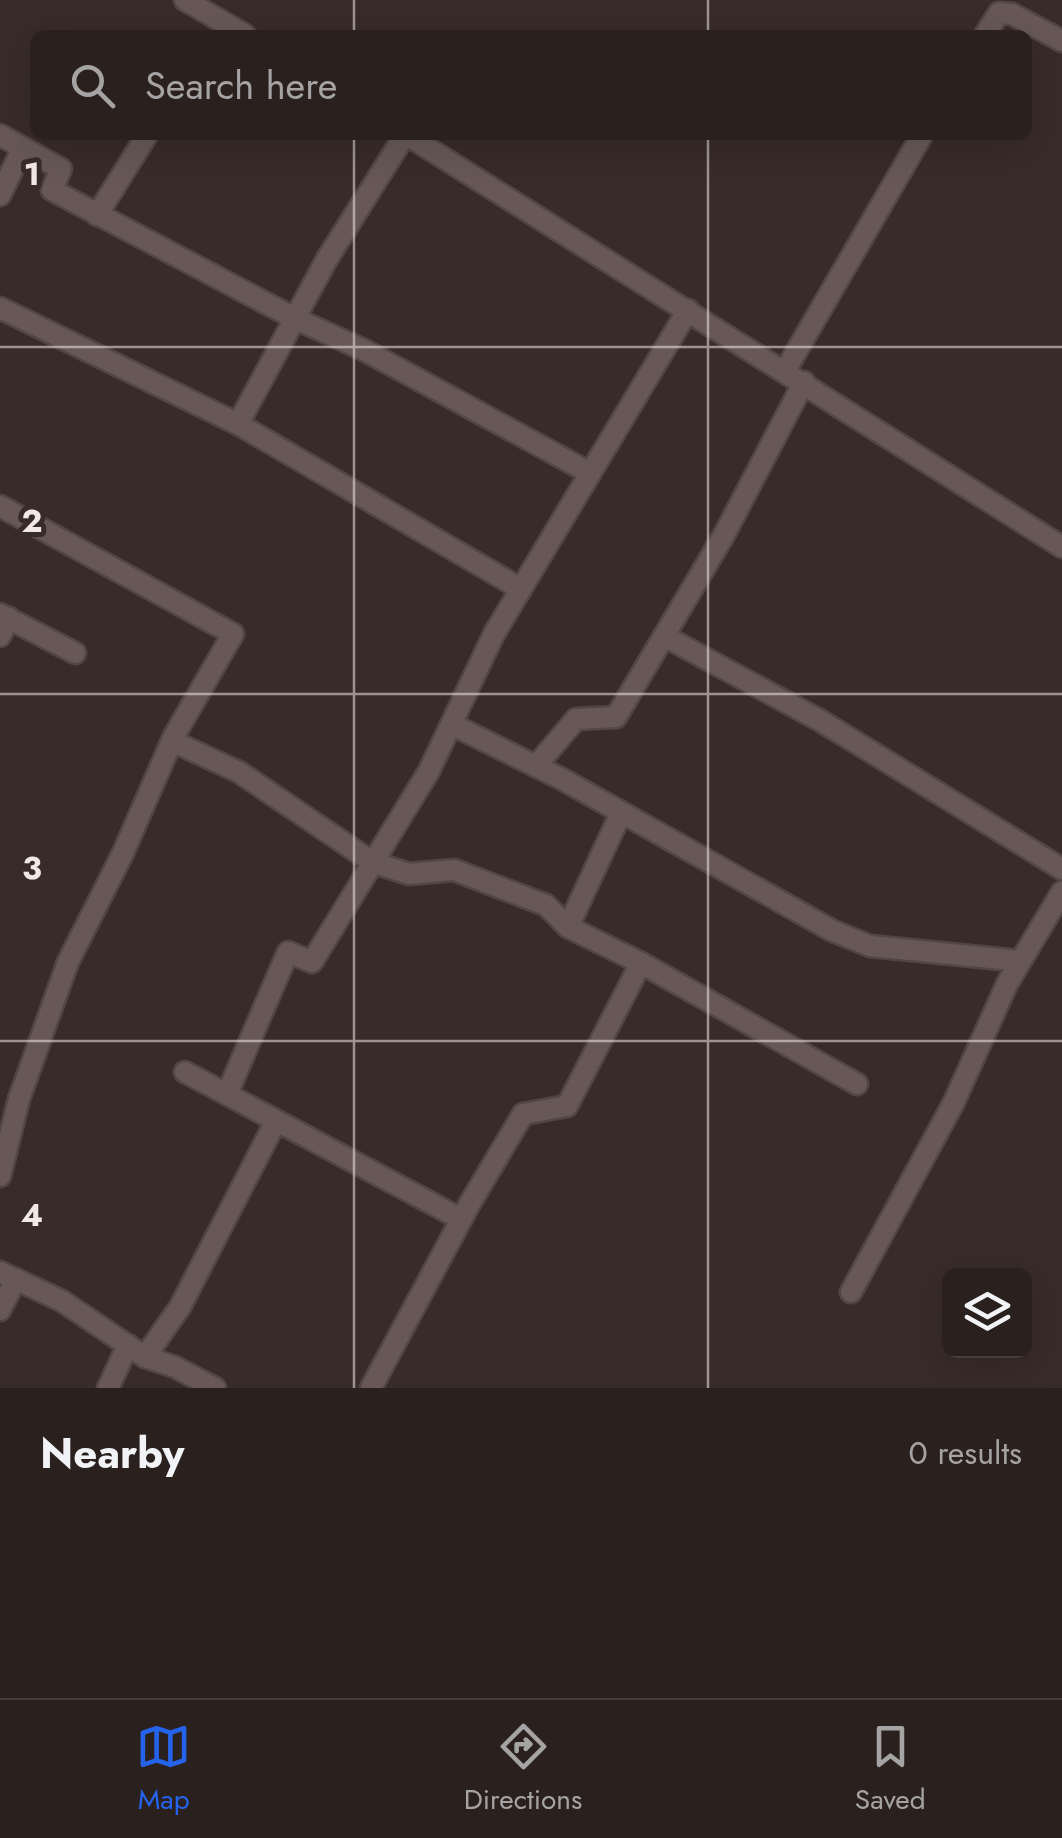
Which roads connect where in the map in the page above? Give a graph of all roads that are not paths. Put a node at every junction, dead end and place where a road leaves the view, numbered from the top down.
1 (185, 0) edge
2 (214, 27) edge
3 (988, 30) edge
4 (1062, 42) edge
5 (0, 135) edge
6 (144, 140) edge
7 (403, 140) edge
8 (414, 140) edge
9 (919, 140) edge
10 (23, 148) junction
11 (0, 195) edge
12 (98, 215) junction
13 (0, 308) edge
14 (688, 310) junction
15 (296, 319) junction
16 (785, 370) junction
17 (804, 382) junction
18 (238, 424) junction
19 (590, 473) junction
20 (0, 506) edge
21 (1062, 548) edge
22 (521, 590) junction
23 (3, 623) edge
24 (664, 636) junction
25 (75, 653) dead end
26 (453, 726) junction
27 (172, 741) junction
28 (536, 766) junction
29 (621, 813) junction
30 (372, 862) junction
31 (1062, 869) edge
32 (1062, 892) edge
33 (568, 927) junction
34 (1020, 961) junction
35 (641, 963) junction
36 (185, 1072) dead end
37 (856, 1084) dead end
38 (227, 1094) junction
39 (276, 1121) junction
40 (0, 1176) edge
41 (461, 1219) junction
42 (8, 1275) edge
43 (851, 1292) dead end
44 (0, 1310) edge
45 (137, 1351) junction
46 (108, 1388) edge
47 (215, 1388) edge
48 (371, 1388) edge

1 - 2 street
3 - 4 street
5 - 10 street
6 - 12 street
7 - 15 street
8 - 14 street
9 - 16 street
10 - 11 street
10 - 12 street
12 - 15 street
13 - 18 street
14 - 16 street
14 - 19 street
15 - 18 street
15 - 19 street
16 - 17 street
17 - 21 street
17 - 24 street
18 - 22 street
19 - 22 street
20 - 27 street
22 - 26 street
23 - 25 street
24 - 28 street
24 - 31 street
26 - 28 street
26 - 30 street
27 - 30 street
27 - 40 street
28 - 29 street
29 - 33 street
29 - 34 street
30 - 33 street
30 - 38 street
32 - 34 street
33 - 35 street
34 - 43 street
35 - 37 street
35 - 41 street
36 - 38 street
38 - 39 street
39 - 41 street
39 - 45 street
41 - 48 street
42 - 44 street
42 - 45 street
45 - 46 street
45 - 47 street

